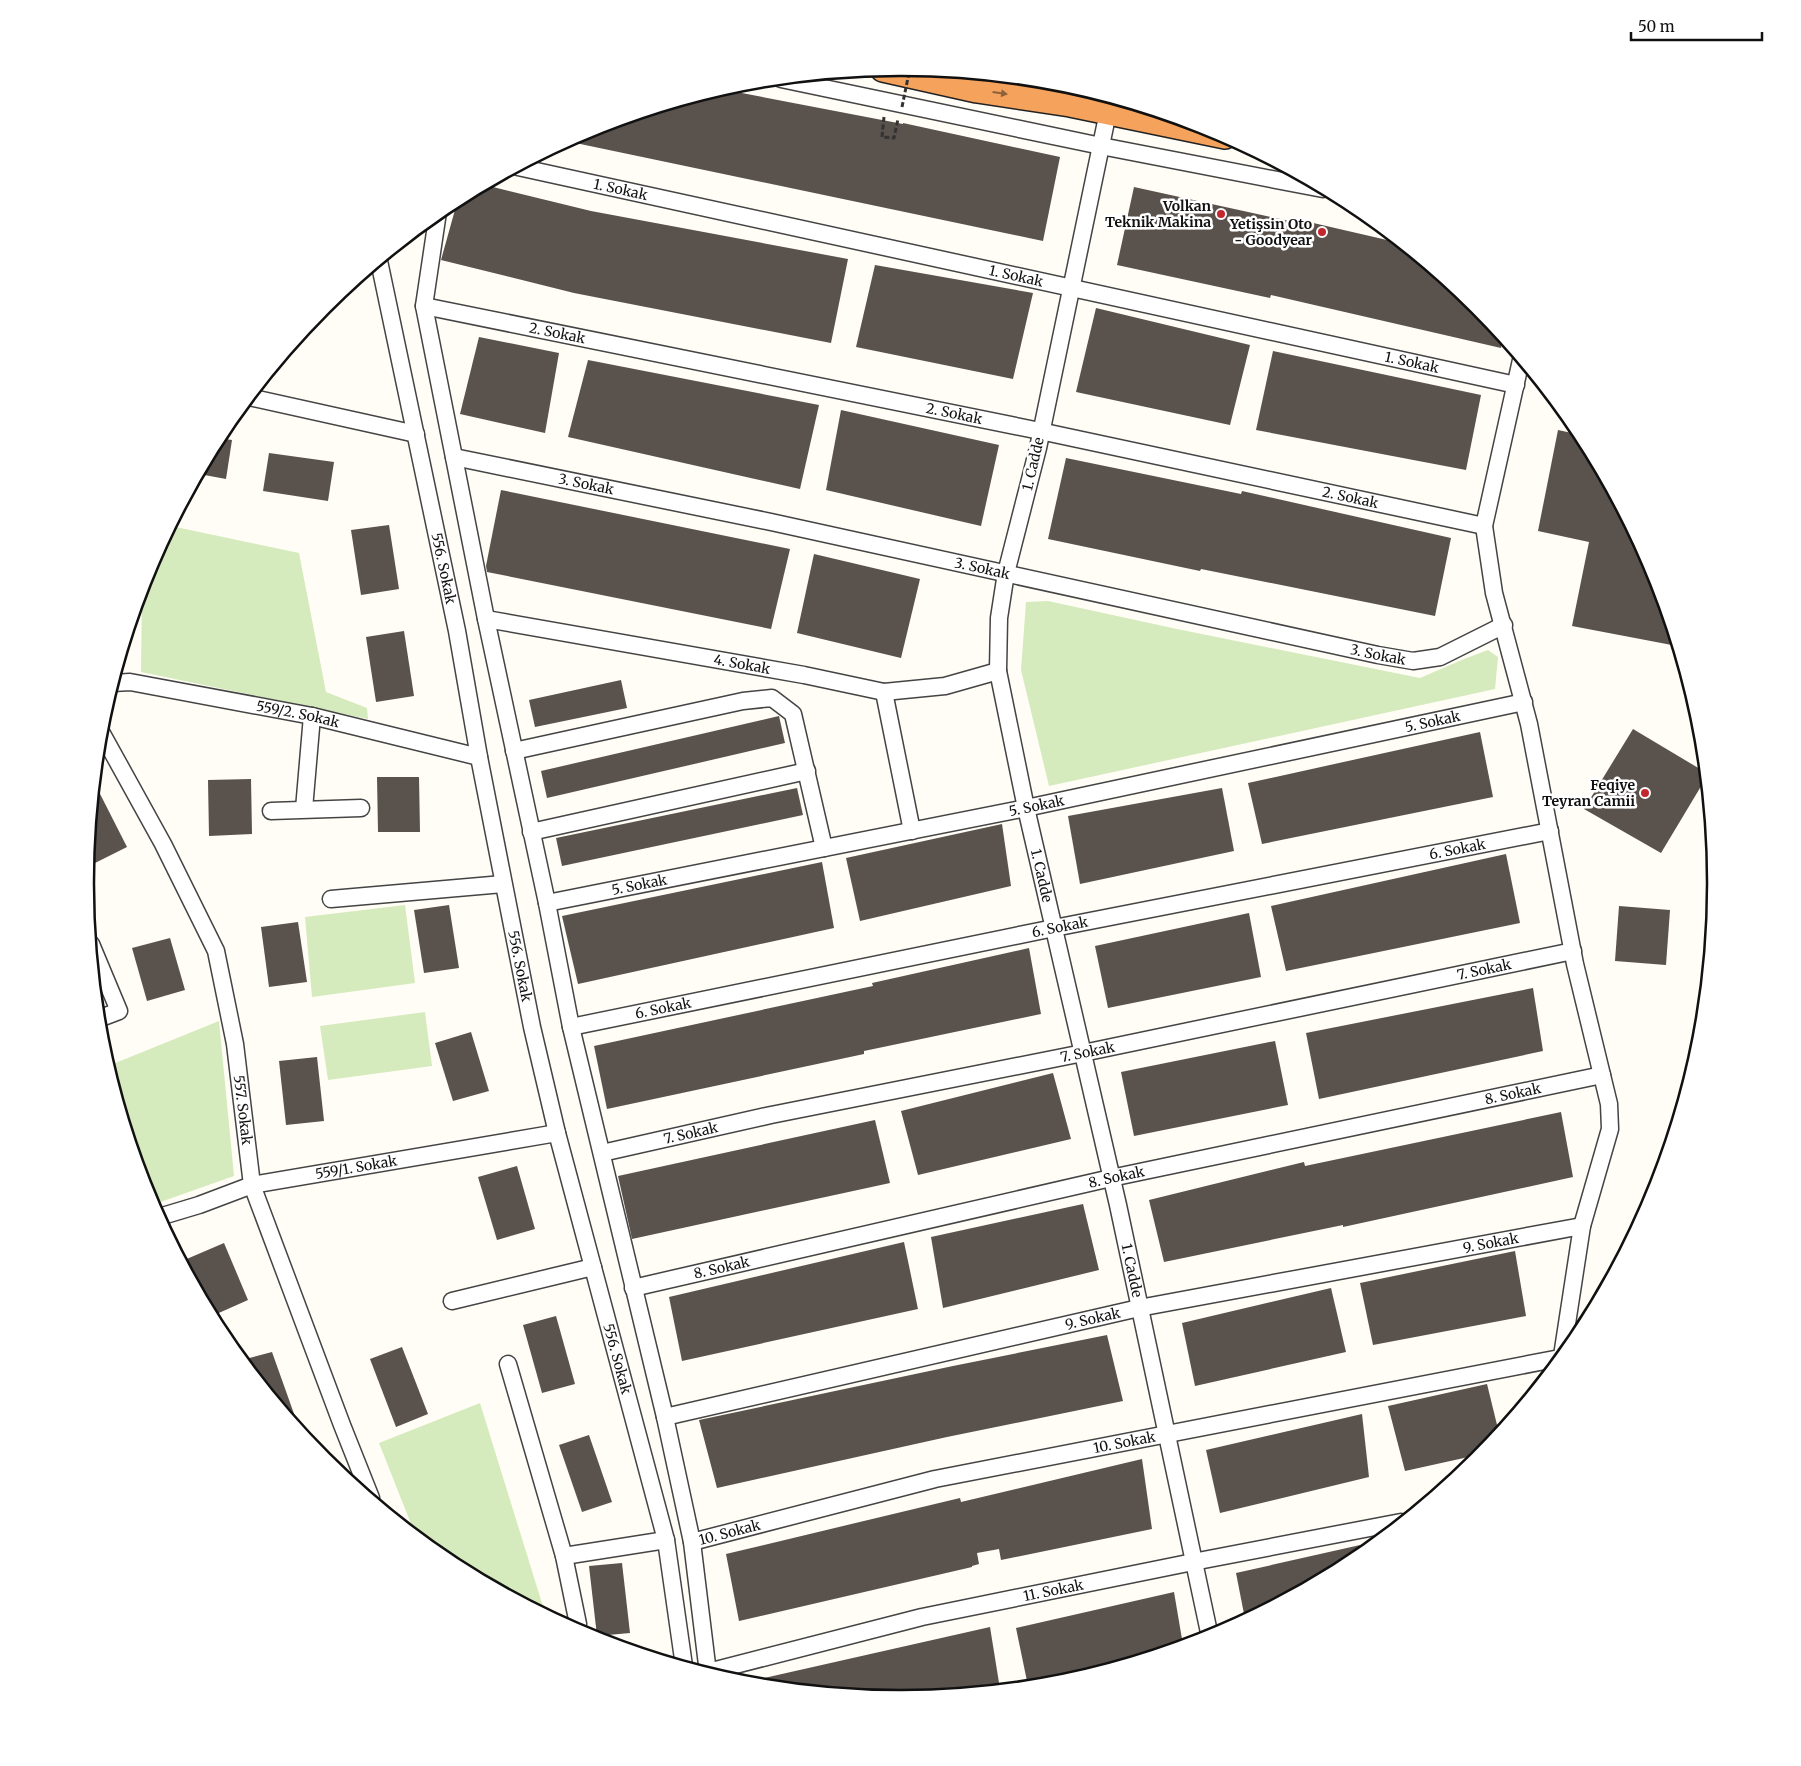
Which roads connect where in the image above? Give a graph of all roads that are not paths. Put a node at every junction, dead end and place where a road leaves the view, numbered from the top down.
1 (917, 77) edge
2 (798, 83) edge
3 (1108, 112) junction
4 (1180, 127) edge
5 (1101, 146) junction
6 (526, 169) edge
7 (1305, 185) edge
8 (436, 223) edge
9 (380, 267) edge
10 (1070, 288) junction
11 (424, 306) junction
12 (1520, 366) edge
13 (1516, 385) junction
14 (256, 398) edge
15 (1040, 431) junction
16 (416, 434) junction
17 (454, 457) junction
18 (1484, 526) junction
19 (1006, 573) junction
20 (486, 619) junction
21 (1504, 625) junction
22 (998, 672) junction
23 (119, 683) edge
24 (884, 692) junction
25 (1524, 702) junction
26 (312, 716) junction
27 (107, 742) edge
28 (514, 751) junction
29 (479, 757) junction
30 (807, 771) junction
31 (361, 808) dead end
32 (1026, 808) junction
33 (304, 809) junction
34 (271, 811) dead end
35 (912, 831) junction
36 (1550, 831) junction
37 (532, 832) junction
38 (824, 848) junction
39 (503, 884) junction
40 (332, 899) dead end
41 (547, 903) junction
42 (1054, 928) junction
43 (1573, 951) junction
44 (98, 960) edge
45 (105, 1016) edge
46 (571, 1027) junction
47 (1083, 1053) junction
48 (1602, 1075) junction
49 (557, 1133) junction
50 (602, 1153) junction
51 (1111, 1178) junction
52 (252, 1185) junction
53 (166, 1215) edge
54 (1582, 1226) junction
55 (593, 1267) junction
56 (633, 1288) junction
57 (452, 1301) dead end
58 (1140, 1308) junction
59 (1564, 1342) edge
60 (1551, 1360) edge
61 (508, 1364) dead end
62 (665, 1417) junction
63 (1166, 1434) junction
64 (367, 1488) edge
65 (1391, 1524) edge
66 (666, 1540) junction
67 (692, 1542) junction
68 (564, 1556) junction
69 (1194, 1562) junction
70 (578, 1622) edge
71 (1208, 1628) edge
72 (683, 1659) edge
73 (707, 1666) edge
74 (721, 1669) edge

1 -> 3 highway
2 - 5 street
3 - 4 highway
3 - 5 street, 1. Cadde
5 - 7 street
5 - 10 street, 1. Cadde
6 - 10 street, 1. Sokak
8 - 11 street
9 - 16 street, 556. Sokak
10 - 13 street, 1. Sokak
10 - 15 street, 1. Cadde
11 - 15 street, 2. Sokak
11 - 17 street
12 - 13 street
13 - 18 street
14 - 16 street
15 - 18 street, 2. Sokak
15 - 19 street, 1. Cadde
16 - 29 street, 556. Sokak
17 - 19 street, 3. Sokak
17 - 20 street
18 - 21 street
19 - 21 street, 3. Sokak
19 - 22 street, 1. Cadde
20 - 24 street, 4. Sokak
20 - 28 street
21 - 25 street
22 - 24 street, 4. Sokak
22 - 32 street, 1. Cadde
23 - 26 street, 559/2. Sokak
24 - 35 street
25 - 32 street, 5. Sokak
25 - 36 street
26 - 29 street, 559/2. Sokak
26 - 33 street
27 - 52 street, 557. Sokak
28 - 30 street
28 - 37 street
29 - 39 street, 556. Sokak
30 - 37 street
30 - 38 street
31 - 33 street
32 - 35 street, 5. Sokak
32 - 42 street, 1. Cadde
33 - 34 street
35 - 38 street, 5. Sokak
36 - 42 street, 6. Sokak
36 - 43 street
37 - 41 street
38 - 41 street, 5. Sokak
39 - 40 street
39 - 49 street, 556. Sokak
41 - 46 street
42 - 46 street, 6. Sokak
42 - 47 street, 1. Cadde
43 - 47 street, 7. Sokak
43 - 48 street
44 - 45 street
46 - 50 street
47 - 50 street, 7. Sokak
47 - 51 street, 1. Cadde
48 - 51 street, 8. Sokak
48 - 54 street
49 - 52 street, 559/1. Sokak
49 - 55 street, 556. Sokak
50 - 56 street
51 - 56 street, 8. Sokak
51 - 58 street, 1. Cadde
52 - 53 street, 559/1. Sokak
52 - 64 street, 557. Sokak
54 - 58 street, 9. Sokak
54 - 59 street
55 - 57 street
55 - 66 street, 556. Sokak
56 - 62 street
58 - 62 street, 9. Sokak
58 - 63 street, 1. Cadde
60 - 63 street, 10. Sokak
61 - 68 street
62 - 67 street
63 - 67 street, 10. Sokak
63 - 69 street, 1. Cadde
65 - 69 street, 11. Sokak
66 - 68 street
66 - 72 street, 556. Sokak
67 - 73 street
68 - 70 street
69 - 71 street, 1. Cadde
69 - 74 street, 11. Sokak

